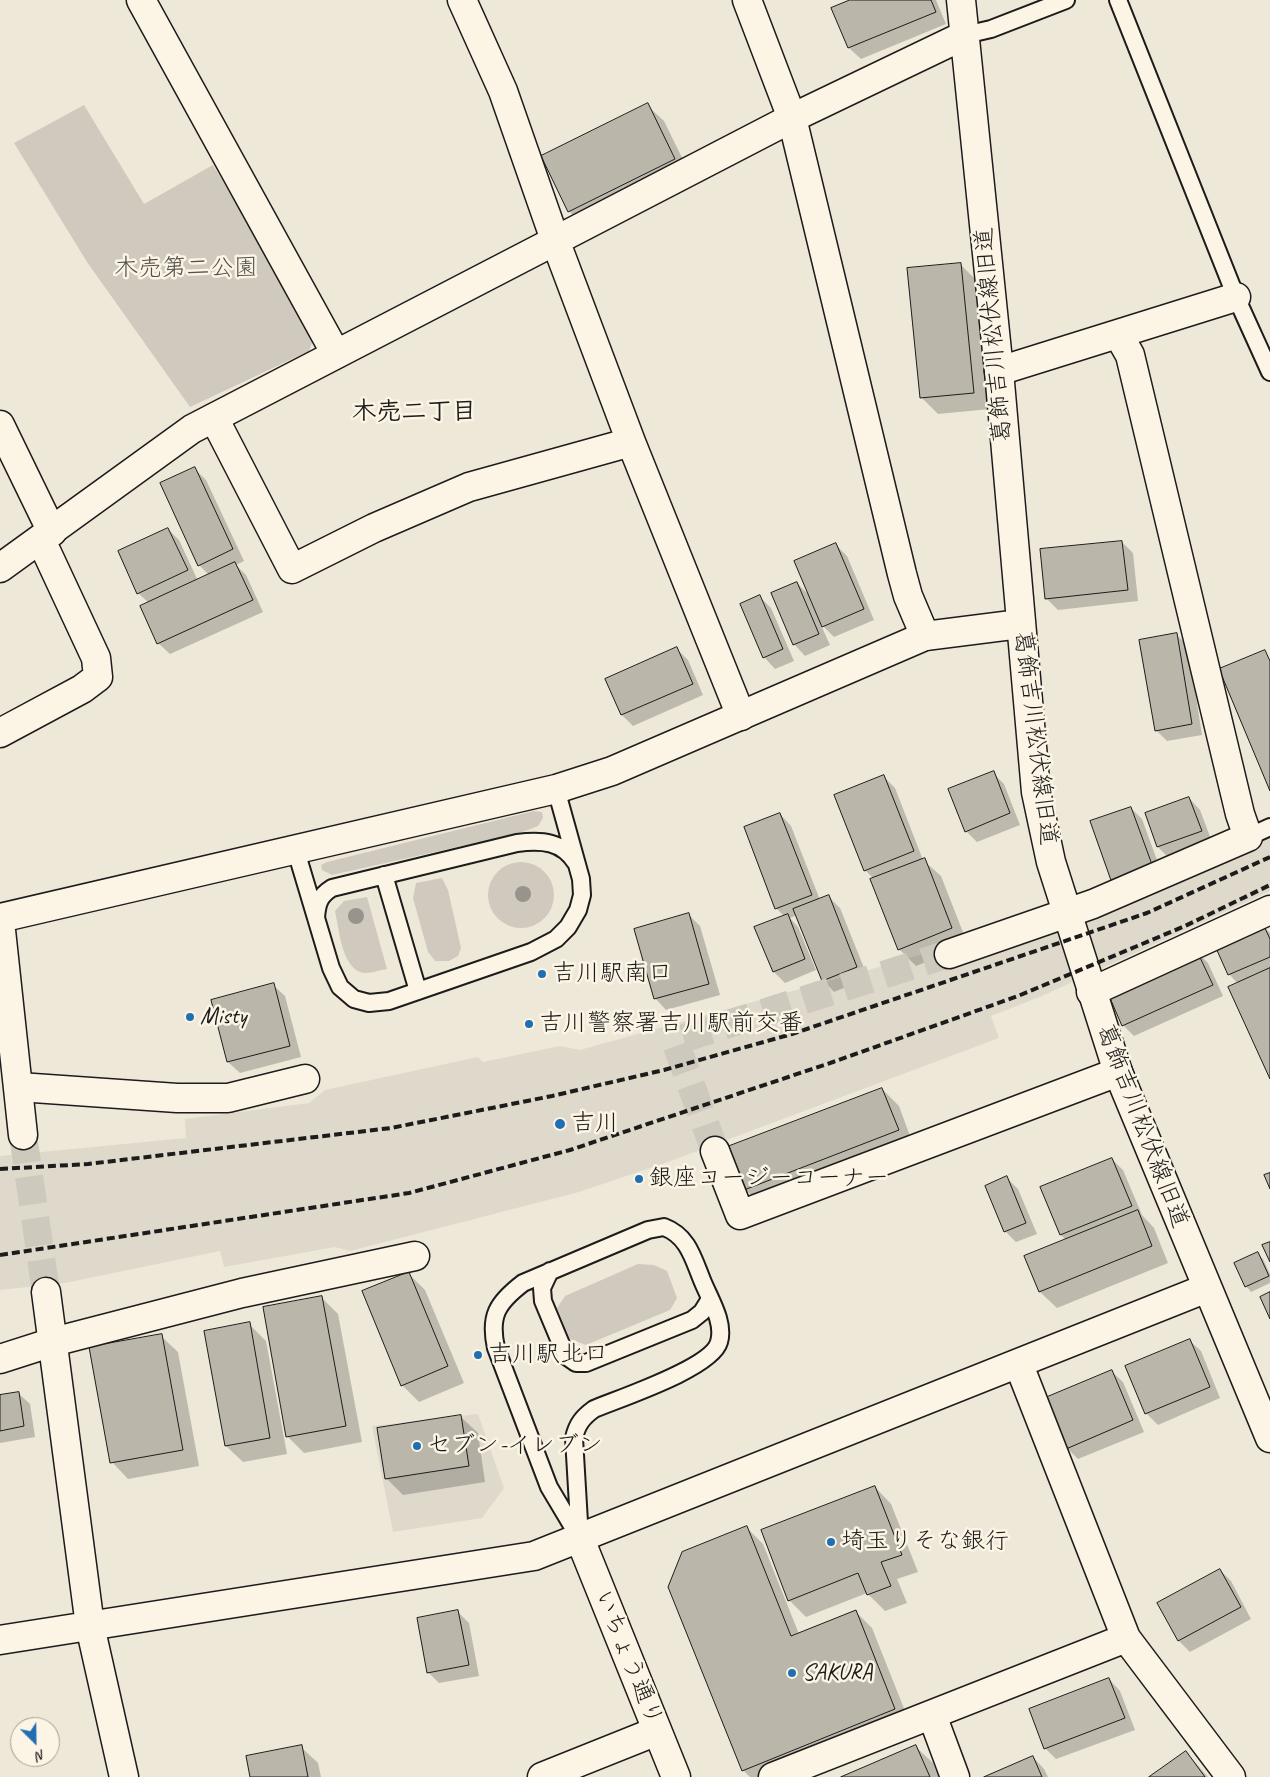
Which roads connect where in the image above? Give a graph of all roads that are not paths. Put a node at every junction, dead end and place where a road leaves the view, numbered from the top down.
1 (141, 0) edge
2 (462, 0) edge
3 (747, 0) edge
4 (961, 0) edge
5 (1066, 0) edge
6 (1118, 0) edge
7 (965, 35) junction
8 (792, 118) junction
9 (555, 240) junction
10 (1236, 297) junction
11 (1118, 334) junction
12 (336, 354) junction
13 (998, 371) junction
14 (1270, 372) edge
15 (214, 418) junction
16 (0, 425) edge
17 (631, 442) junction
18 (46, 536) junction
19 (0, 568) edge
20 (1020, 624) junction
21 (924, 636) junction
22 (741, 716) junction
23 (0, 733) edge
24 (556, 789) junction
25 (1259, 832) edge
26 (296, 851) junction
27 (578, 865) junction
28 (384, 875) junction
29 (1270, 910) edge
30 (1066, 914) junction
31 (316, 918) junction
32 (0, 919) edge
33 (949, 954) tunnel mouth
34 (418, 991) junction
35 (1091, 992) junction
36 (1118, 1072) junction
37 (305, 1079) dead end
38 (10, 1087) edge
39 (23, 1136) tunnel mouth
40 (715, 1151) tunnel mouth
41 (415, 1256) dead end
42 (550, 1271) junction
43 (1207, 1288) junction
44 (46, 1292) tunnel mouth
45 (710, 1298) junction
46 (53, 1342) junction
47 (0, 1359) edge
48 (1019, 1365) junction
49 (1270, 1438) edge
50 (580, 1538) junction
51 (90, 1626) junction
52 (1126, 1638) junction
53 (0, 1640) edge
54 (932, 1715) junction
55 (657, 1730) junction
56 (124, 1777) edge
57 (542, 1777) edge
58 (676, 1777) edge
59 (773, 1777) edge
60 (956, 1777) edge
61 (1230, 1777) edge

1 - 12 street
2 - 9 street
3 - 8 street
4 - 7 street, 葛飾吉川松伏線旧道
5 - 7 lane
6 - 10 lane
7 - 8 street
7 - 13 street, 葛飾吉川松伏線旧道
8 - 9 street
8 - 21 street
9 - 12 street
9 - 17 street
10 - 11 street
10 - 14 lane
11 - 13 street
11 - 25 street
12 - 15 street
13 - 20 street, 葛飾吉川松伏線旧道
15 - 17 street
15 - 18 street
16 - 18 street
17 - 22 street
18 - 19 street
18 - 23 street
20 - 21 street
20 - 30 street, 葛飾吉川松伏線旧道
21 - 22 street
22 - 24 street
24 - 26 street
24 - 27 lane
25 - 30 street
26 - 31 lane
26 - 32 street
27 - 28 lane
27 - 34 lane
28 - 31 lane
28 - 34 lane
29 - 35 street
30 - 33 street
30 - 35 street, 葛飾吉川松伏線旧道
31 - 34 lane
32 - 38 street
35 - 36 street, 葛飾吉川松伏線旧道
36 - 40 street
36 - 43 street, 葛飾吉川松伏線旧道
37 - 38 street
38 - 39 street
41 - 46 street
42 - 45 lane
42 - 45 lane
42 - 50 lane
43 - 48 street
43 - 49 street, 葛飾吉川松伏線旧道
44 - 46 street
45 - 50 lane
46 - 47 street
46 - 51 street
48 - 50 street
48 - 52 street
50 - 51 street
50 - 55 street, いちょう通り
51 - 53 street
51 - 56 street
52 - 54 street
52 - 61 street
54 - 59 street
54 - 60 street
55 - 57 street
55 - 58 street, いちょう通り

